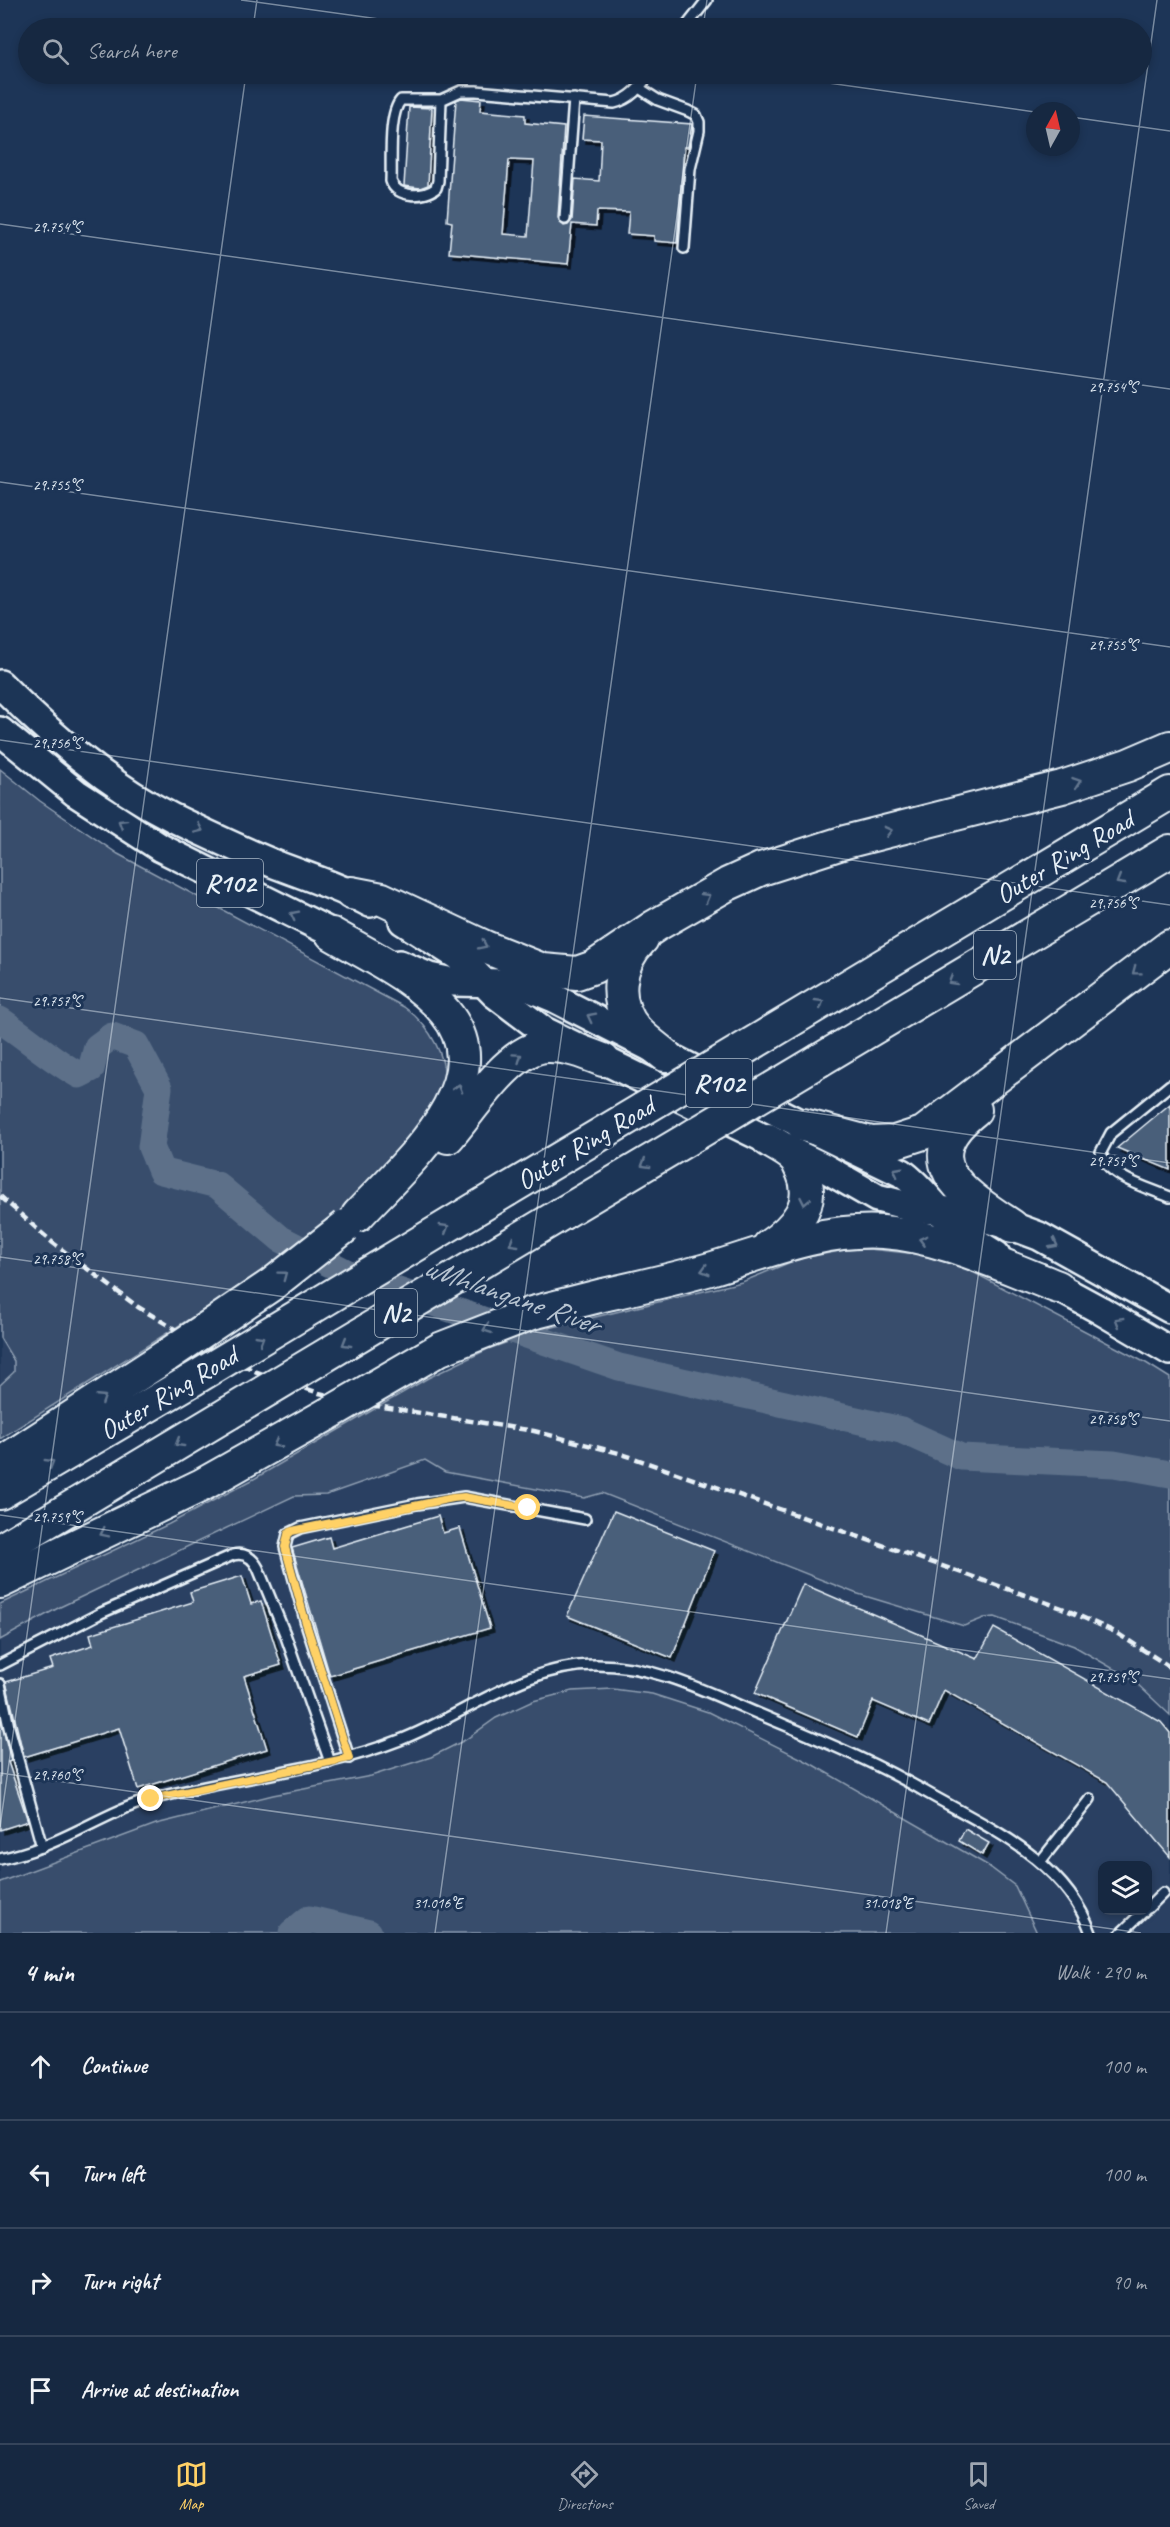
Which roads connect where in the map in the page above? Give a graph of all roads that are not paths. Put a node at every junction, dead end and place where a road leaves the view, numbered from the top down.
1 (707, 0) edge
2 (693, 18) edge
3 (642, 84) edge
4 (639, 88) junction
5 (574, 99) junction
6 (441, 100) junction
7 (565, 219) dead end
8 (684, 248) dead end
9 (0, 684) edge
10 (0, 731) edge
11 (1170, 747) edge
12 (1170, 793) edge
13 (1170, 850) edge
14 (351, 893) junction
15 (655, 926) junction
16 (332, 934) junction
17 (1170, 946) edge
18 (485, 984) junction
19 (1103, 995) junction
20 (665, 1055) junction
21 (603, 1060) junction
22 (1170, 1085) edge
23 (803, 1125) junction
24 (768, 1140) junction
25 (1170, 1197) edge
26 (939, 1210) junction
27 (352, 1221) junction
28 (1012, 1226) junction
29 (761, 1251) junction
30 (1058, 1287) junction
31 (1170, 1308) edge
32 (1170, 1352) edge
33 (0, 1464) edge
34 (0, 1493) edge
35 (585, 1519) dead end
36 (0, 1550) edge
37 (0, 1582) edge
38 (0, 1665) edge
39 (0, 1684) edge
40 (349, 1758) junction
41 (330, 1762) junction
42 (1090, 1799) dead end
43 (42, 1847) junction
44 (0, 1859) edge
45 (1040, 1862) junction
46 (1163, 1893) dead end
47 (1152, 1903) edge
48 (1140, 1915) edge
49 (1091, 1933) edge
50 (1121, 1933) edge

1 - 2 lane
3 - 4 lane
4 - 5 lane
4 - 8 lane
5 - 6 lane
5 - 7 lane
6 - 6 lane
9 -> 14 main road, R102
16 -> 10 main road, R102
15 -> 11 highway
34 -> 12 highway, Outer Ring Road / N2, bridge
13 -> 36 highway, Outer Ring Road / N2, bridge
14 -> 15 highway
14 - 18 main road, R102
15 - 20 highway
16 - 18 main road, R102
27 -> 16 highway
17 -> 19 highway
20 -> 18 main road, R102
18 - 21 main road, R102
19 - 23 highway
19 - 28 highway
20 - 23 main road, R102
21 - 24 main road, R102
27 -> 21 highway
22 - 25 lane
26 -> 23 main road, R102
24 - 26 main road, R102
24 -> 29 highway
26 - 28 main road, R102
26 - 30 main road, R102
33 -> 27 highway, bridge
28 -> 31 main road, R102
30 -> 29 highway
29 -> 37 highway, bridge
32 -> 30 main road, R102
35 - 40 lane
38 - 41 lane
39 - 43 lane
40 - 41 lane
40 - 45 lane
41 - 43 lane
42 - 45 lane
43 - 44 lane
45 - 49 lane
46 - 47 lane
48 - 50 lane

